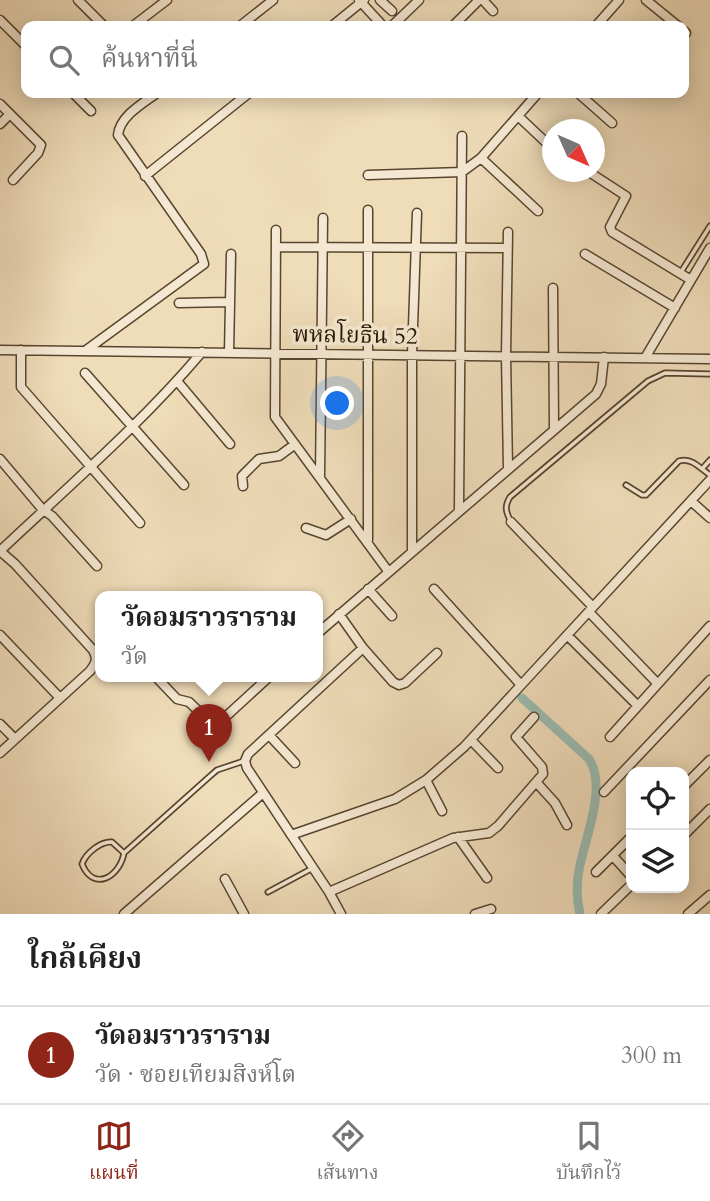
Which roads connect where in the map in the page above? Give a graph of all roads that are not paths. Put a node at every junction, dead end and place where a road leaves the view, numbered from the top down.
1 (78, 0) edge
2 (167, 0) edge
3 (273, 0) edge
4 (380, 0) edge
5 (419, 0) edge
6 (481, 0) edge
7 (619, 0) edge
8 (646, 0) edge
9 (361, 1) edge
10 (392, 12) dead end
11 (493, 12) dead end
12 (0, 20) edge
13 (99, 21) edge
14 (140, 21) edge
15 (246, 21) edge
16 (338, 21) edge
17 (379, 21) edge
18 (397, 21) edge
19 (458, 21) edge
20 (600, 21) edge
21 (672, 21) edge
22 (21, 41) edge
23 (78, 98) edge
24 (151, 98) edge
25 (243, 98) edge
26 (534, 98) edge
27 (584, 98) edge
28 (0, 104) edge
29 (91, 111) dead end
30 (10, 114) junction
31 (518, 116) junction
32 (612, 122) dead end
33 (0, 124) edge
34 (462, 136) dead end
35 (542, 139) edge
36 (481, 158) junction
37 (462, 172) junction
38 (145, 176) junction
39 (368, 176) dead end
40 (13, 180) dead end
41 (604, 182) edge
42 (368, 210) dead end
43 (538, 211) dead end
44 (417, 213) dead end
45 (323, 218) dead end
46 (710, 226) edge
47 (276, 230) dead end
48 (508, 232) dead end
49 (276, 247) junction
50 (369, 247) junction
51 (417, 247) junction
52 (322, 248) junction
53 (460, 248) junction
54 (507, 248) junction
55 (710, 248) edge
56 (231, 254) dead end
57 (585, 254) dead end
58 (680, 274) junction
59 (691, 280) junction
60 (553, 288) dead end
61 (229, 302) junction
62 (179, 303) dead end
63 (675, 308) junction
64 (0, 350) edge
65 (21, 350) junction
66 (85, 351) junction
67 (202, 352) junction
68 (229, 353) junction
69 (276, 353) junction
70 (323, 354) junction
71 (370, 354) junction
72 (412, 355) junction
73 (459, 355) junction
74 (506, 356) junction
75 (553, 356) junction
76 (604, 357) junction
77 (645, 358) junction
78 (710, 359) edge
79 (85, 373) dead end
80 (710, 374) edge
81 (177, 381) junction
82 (132, 426) junction
83 (554, 428) junction
84 (230, 444) dead end
85 (294, 444) junction
86 (0, 459) edge
87 (710, 460) edge
88 (90, 467) junction
89 (508, 468) junction
90 (702, 469) junction
91 (710, 475) edge
92 (320, 477) junction
93 (710, 480) edge
94 (184, 485) dead end
95 (626, 485) dead end
96 (243, 486) dead end
97 (691, 501) junction
98 (43, 510) junction
99 (459, 510) junction
100 (710, 518) edge
101 (351, 519) junction
102 (511, 522) joint
103 (140, 523) dead end
104 (306, 528) dead end
105 (368, 541) junction
106 (0, 551) edge
107 (412, 551) junction
108 (97, 566) dead end
109 (388, 571) junction
110 (368, 589) junction
111 (434, 589) dead end
112 (591, 609) junction
113 (339, 614) junction
114 (392, 616) dead end
115 (710, 626) edge
116 (323, 629) edge
117 (0, 635) edge
118 (567, 635) junction
119 (363, 648) junction
120 (437, 653) dead end
121 (95, 654) edge
122 (95, 665) edge
123 (710, 680) edge
124 (161, 682) edge
125 (263, 682) edge
126 (657, 683) junction
127 (522, 685) junction
128 (60, 698) junction
129 (637, 705) junction
130 (534, 717) dead end
131 (0, 724) edge
132 (269, 735) junction
133 (610, 737) dead end
134 (15, 740) junction
135 (471, 740) junction
136 (0, 753) edge
137 (710, 760) edge
138 (245, 761) junction
139 (295, 763) dead end
140 (498, 768) dead end
141 (426, 780) junction
142 (689, 781) edge
143 (536, 782) junction
144 (604, 792) dead end
145 (263, 793) junction
146 (710, 810) edge
147 (442, 811) dead end
148 (567, 824) dead end
149 (689, 830) edge
150 (291, 835) junction
151 (458, 837) junction
152 (626, 842) edge
153 (124, 853) junction
154 (613, 856) junction
155 (313, 868) junction
156 (626, 870) edge
157 (596, 872) dead end
158 (487, 878) dead end
159 (225, 879) dead end
160 (626, 890) edge
161 (268, 892) dead end
162 (329, 892) junction
163 (710, 895) edge
164 (491, 909) dead end
165 (124, 914) edge
166 (244, 914) edge
167 (341, 914) edge
168 (475, 914) edge
169 (601, 914) edge
170 (688, 914) edge

1 - 13 street
2 - 14 street
3 - 15 street
4 - 10 street
5 - 18 street
6 - 11 street
6 - 19 street
7 - 20 street
8 - 21 street
9 - 16 street
9 - 17 street
12 - 22 street
23 - 29 street
24 - 38 street
25 - 38 street
26 - 31 street
27 - 32 street
28 - 30 street
30 - 33 street
30 - 40 street
31 - 35 street
31 - 36 street
34 - 37 street
36 - 37 street
36 - 43 street
37 - 39 street
37 - 53 street
38 - 66 street
41 - 58 street
42 - 50 street
44 - 51 street
45 - 52 street
46 - 58 lane
47 - 49 street
48 - 54 street
49 - 52 street
49 - 69 street
50 - 51 street
50 - 52 street
50 - 71 street
51 - 53 street
51 - 72 street
52 - 70 street
53 - 54 street
53 - 73 street
54 - 74 street
55 - 59 street
56 - 61 street
57 - 63 street
58 - 59 street
59 - 63 street
60 - 75 street
61 - 62 street
61 - 68 street
63 - 77 street
64 - 65 street, พหลโยธิน 52
65 - 66 street, พหลโยธิน 52
65 - 88 street
66 - 67 street, พหลโยธิน 52
67 - 68 street, พหลโยธิน 52
67 - 81 street
68 - 69 street, พหลโยธิน 52
69 - 70 street, พหลโยธิน 52
69 - 85 street
70 - 71 street, พหลโยธิน 52
70 - 92 street
71 - 72 street, พหลโยธิน 52
71 - 105 street
72 - 73 street, พหลโยธิน 52
72 - 107 street
73 - 74 street, พหลโยธิน 52
73 - 99 street
74 - 75 street, พหลโยธิน 52
74 - 89 street
75 - 76 street, พหลโยธิน 52
75 - 83 street
76 - 77 street, พหลโยธิน 52
76 - 83 street
77 - 78 street, พหลโยธิน 52
79 - 82 street
80 - 102 lane
81 - 82 street
81 - 84 street
82 - 88 street
82 - 94 street
83 - 89 street
85 - 92 street
85 - 96 street
86 - 98 street
87 - 90 lane
88 - 98 street
88 - 103 street
89 - 99 street
90 - 91 lane
90 - 95 lane
92 - 101 street
93 - 97 street
97 - 100 street
97 - 112 street
98 - 106 street
98 - 108 street
99 - 107 street
101 - 104 street
101 - 105 street
102 - 112 street
105 - 109 street
106 - 121 street
107 - 109 street
109 - 110 street
110 - 113 street
110 - 114 street
111 - 127 street
112 - 118 street
112 - 126 street
113 - 116 street
113 - 119 street
115 - 126 street
117 - 128 street
118 - 127 street
118 - 129 street
119 - 120 street
119 - 132 street
122 - 128 street
123 - 144 street
124 - 125 street
126 - 129 street
127 - 135 street
128 - 134 street
129 - 133 street
130 - 143 street
131 - 134 street
132 - 138 street
132 - 139 street
134 - 136 street
135 - 140 street
135 - 141 street
137 - 142 street
138 - 145 street
138 - 153 lane
141 - 147 street
141 - 150 street
143 - 148 street
143 - 151 street
145 - 150 street
145 - 165 street
146 - 149 street
150 - 155 street
151 - 158 street
151 - 162 street
152 - 154 street
153 - 153 lane
154 - 156 street
154 - 157 street
155 - 161 lane
155 - 162 street
159 - 166 street
160 - 169 street
162 - 167 street
163 - 170 street
164 - 168 street

